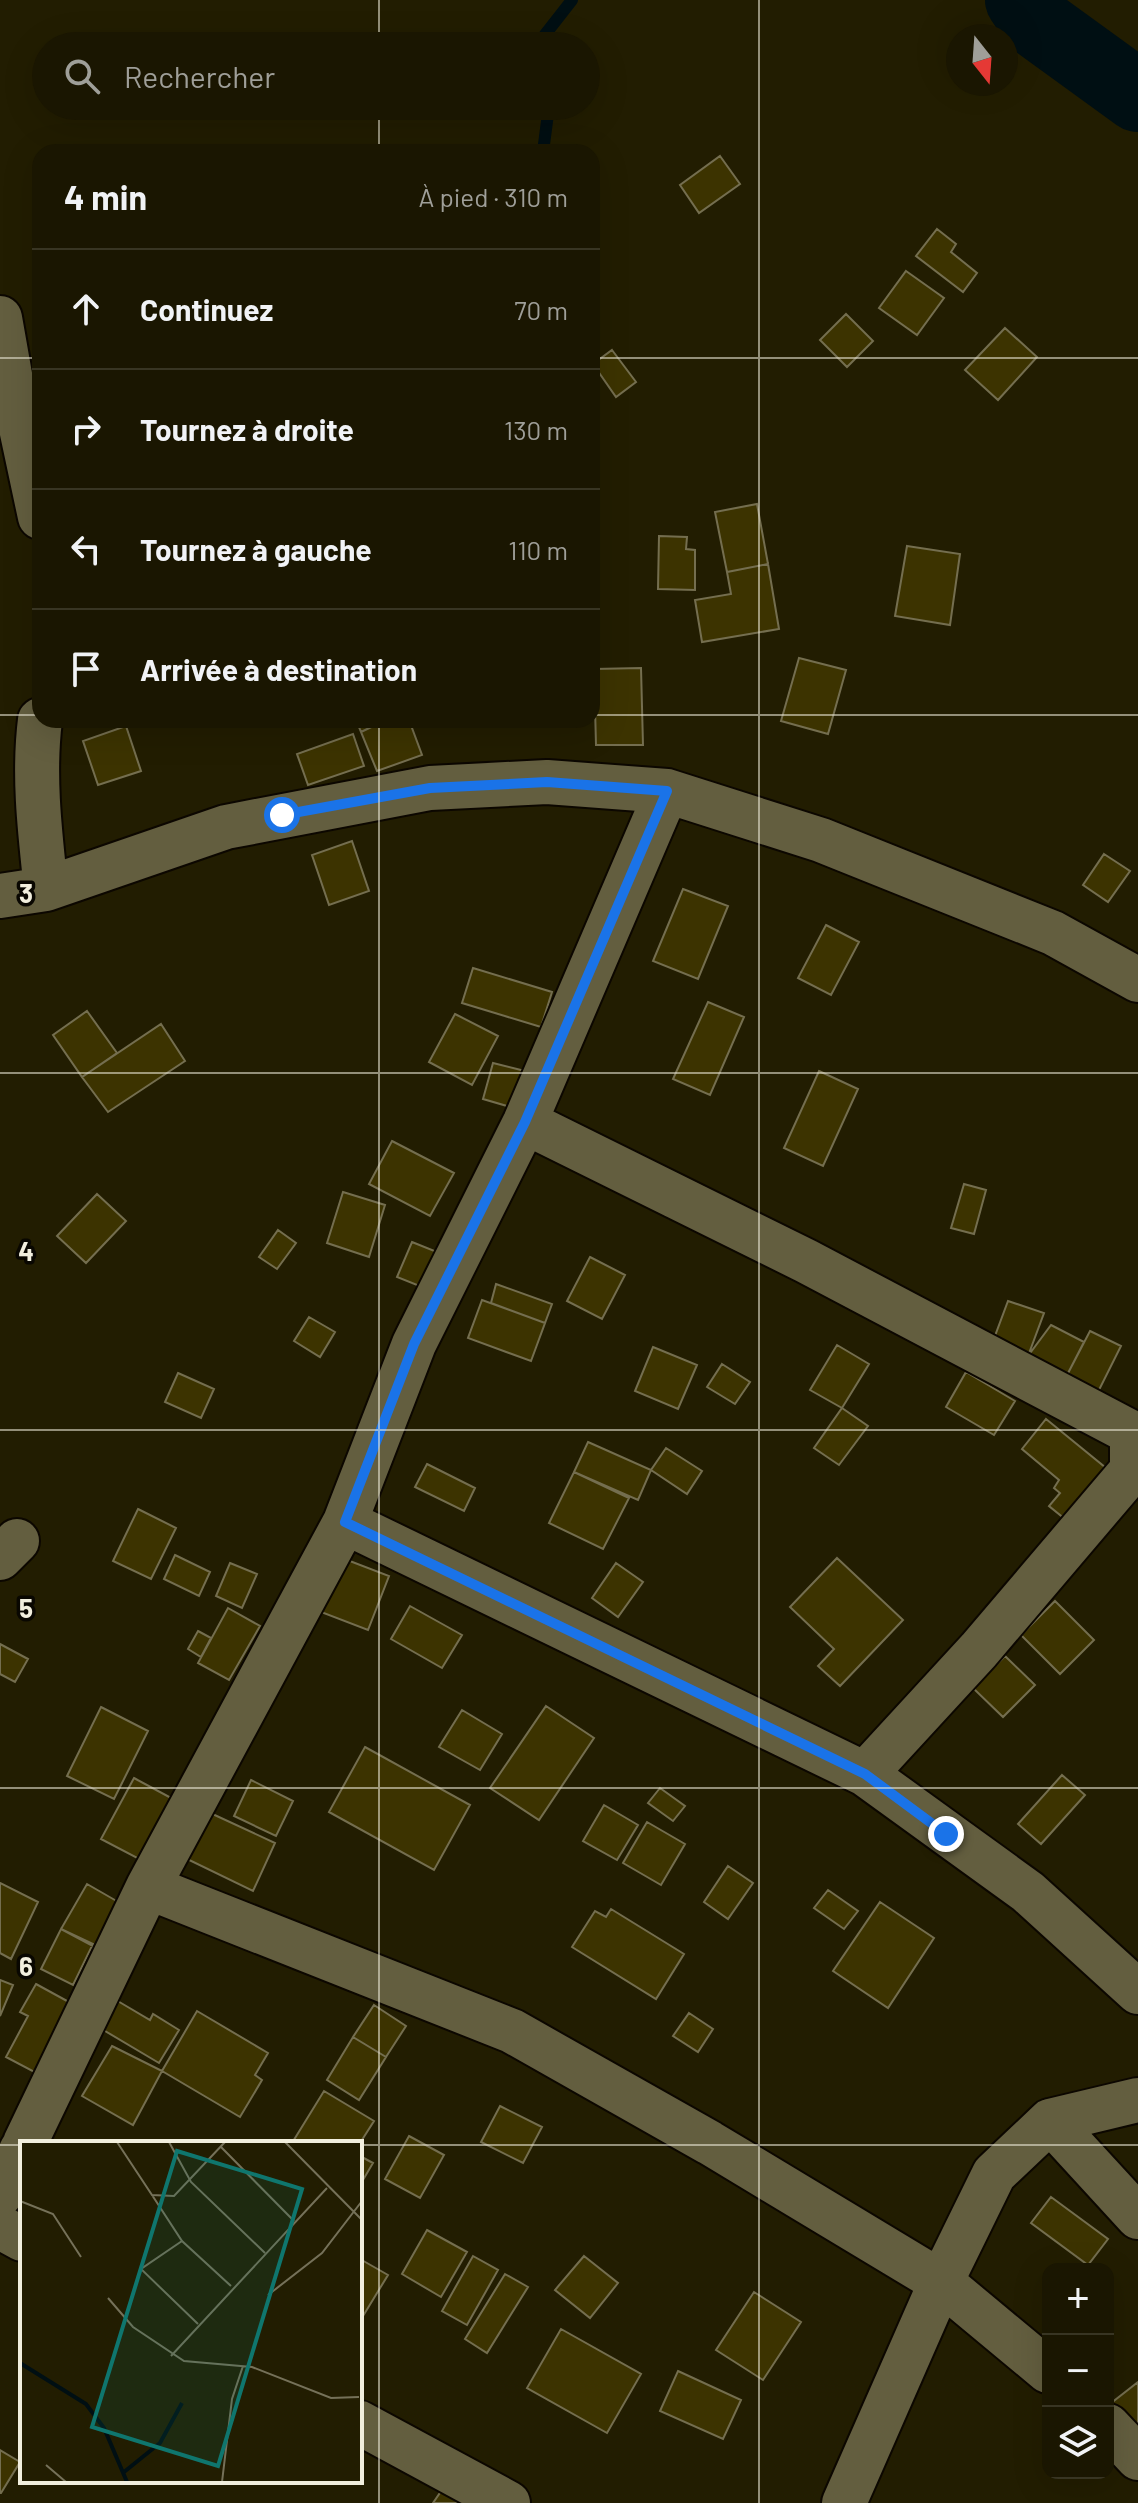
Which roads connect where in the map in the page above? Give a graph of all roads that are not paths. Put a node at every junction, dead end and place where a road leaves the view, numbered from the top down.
1 (0, 318) edge
2 (32, 477) edge
3 (40, 728) edge
4 (667, 791) junction
5 (46, 889) junction
6 (0, 896) edge
7 (1138, 980) edge
8 (525, 1122) junction
9 (345, 1522) junction
10 (865, 1774) junction
11 (148, 1887) junction
12 (1138, 1992) edge
13 (1138, 2100) edge
14 (1050, 2121) junction
15 (26, 2141) edge
16 (20, 2153) edge
17 (0, 2195) edge
18 (1138, 2217) edge
19 (0, 2227) edge
20 (20, 2238) edge
21 (941, 2282) junction
22 (1042, 2366) edge
23 (362, 2424) edge
24 (1114, 2432) edge
25 (1138, 2458) edge
26 (508, 2503) edge
27 (844, 2503) edge

1 - 2 street
3 - 5 street
4 - 5 street
4 - 7 street
4 - 8 street
5 - 6 street
8 - 9 street
8 - 10 street
9 - 10 street
9 - 11 street
10 - 12 street
11 - 15 street
11 - 21 street
13 - 14 street
14 - 18 street
14 - 21 street
16 - 17 street
19 - 20 street
21 - 22 street
21 - 27 street
23 - 26 street
24 - 25 street

